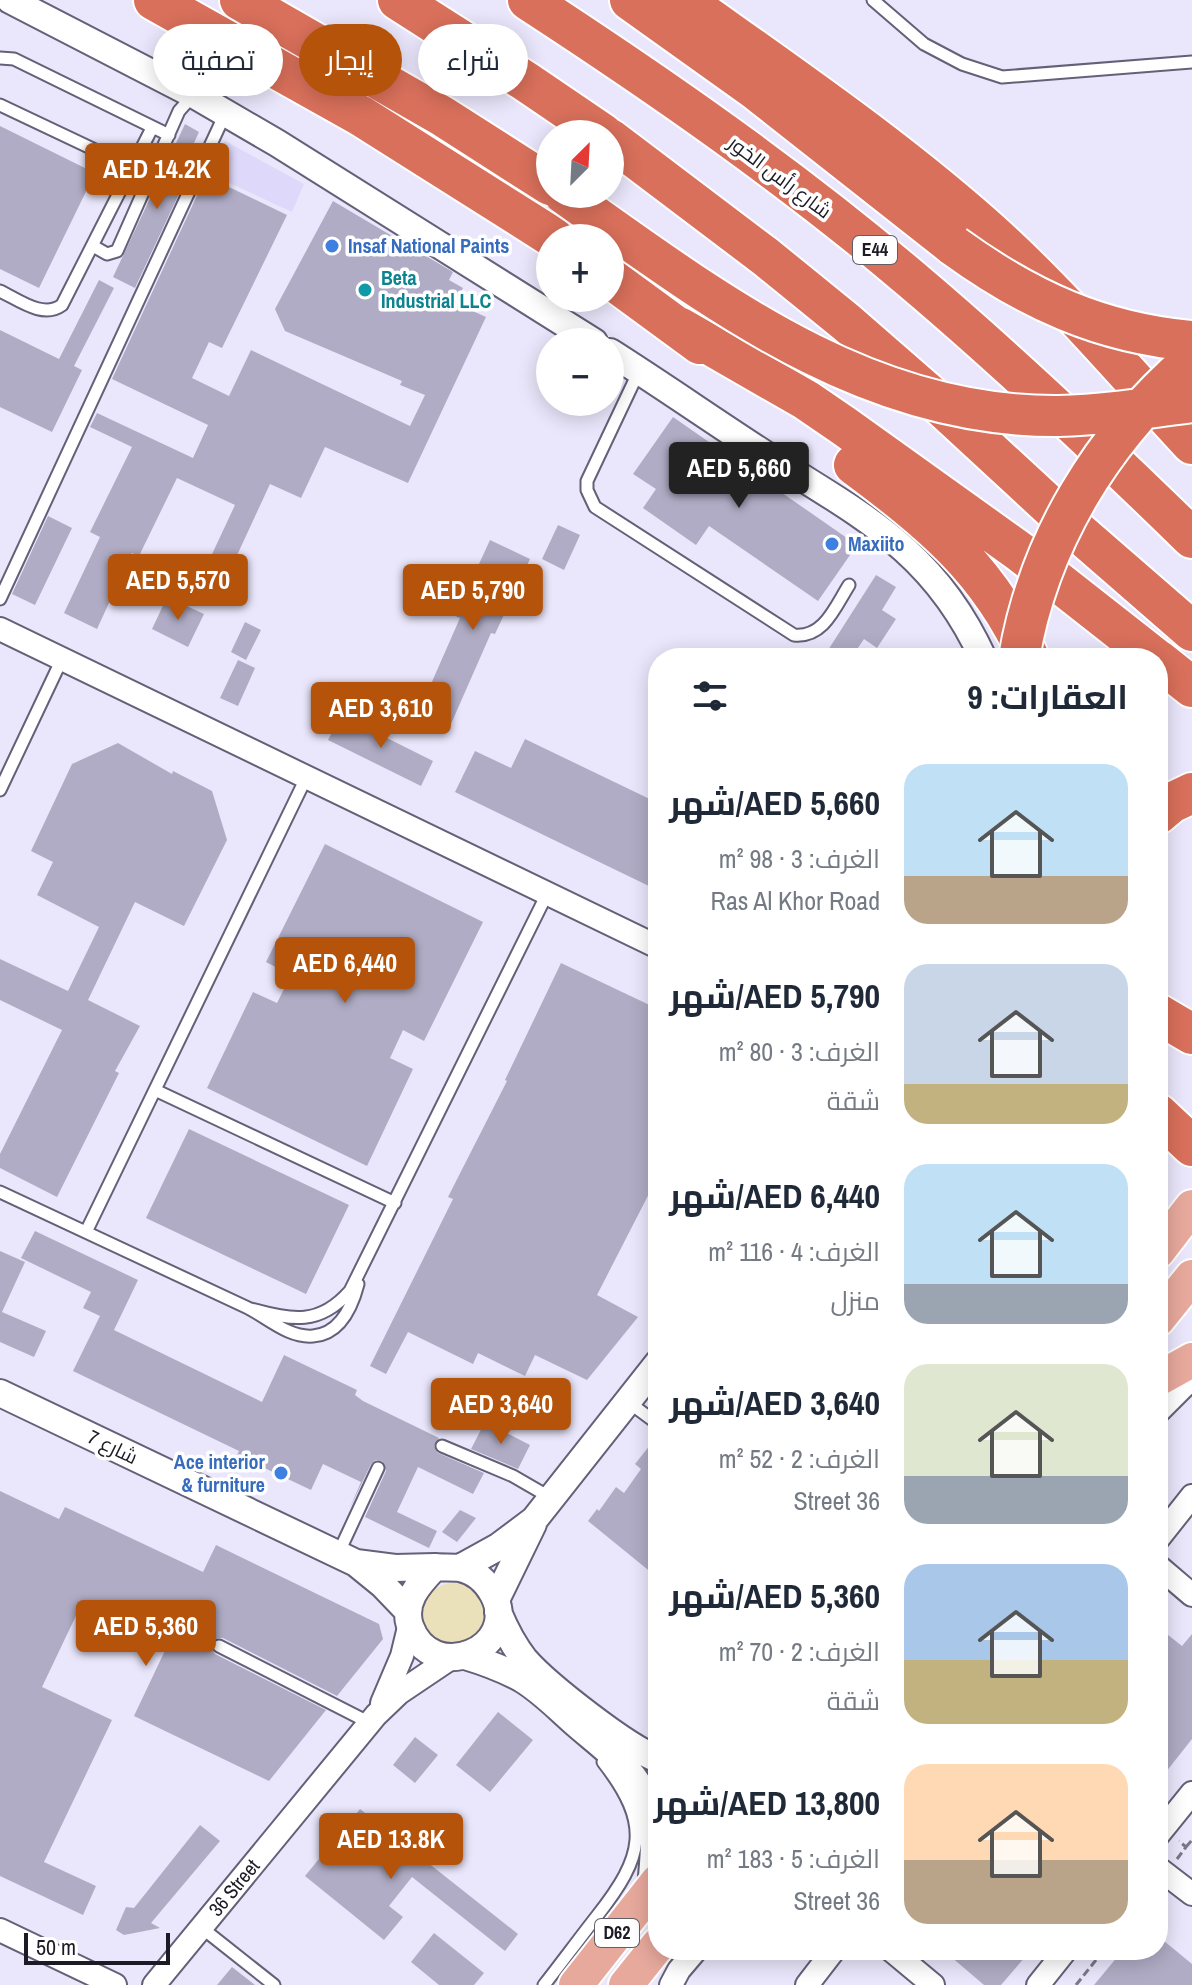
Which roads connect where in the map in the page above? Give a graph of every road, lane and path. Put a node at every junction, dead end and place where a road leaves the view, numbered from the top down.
1 (10, 0) edge
2 (154, 0) edge
3 (240, 0) edge
4 (398, 0) edge
5 (528, 0) edge
6 (630, 0) edge
7 (684, 0) edge
8 (873, 0) edge
9 (0, 58) edge
10 (1192, 62) edge
11 (198, 97) junction
12 (0, 105) edge
13 (225, 113) junction
14 (582, 120) edge
15 (152, 128) junction
16 (169, 135) junction
17 (624, 149) edge
18 (132, 168) junction
19 (150, 176) junction
20 (536, 176) edge
21 (584, 208) edge
22 (536, 227) edge
23 (93, 246) junction
24 (624, 288) edge
25 (0, 291) edge
26 (679, 327) junction
27 (571, 328) edge
28 (1192, 341) edge
29 (624, 360) edge
30 (1192, 360) edge
31 (640, 370) junction
32 (1192, 402) edge
33 (1192, 444) edge
34 (1192, 538) edge
35 (849, 585) dead end
36 (0, 599) edge
37 (0, 629) edge
38 (1192, 631) edge
39 (978, 648) edge
40 (1022, 648) edge
41 (1023, 648) edge
42 (1142, 648) edge
43 (62, 659) junction
44 (1168, 668) edge
45 (1192, 687) edge
46 (307, 776) junction
47 (0, 790) edge
48 (1192, 793) edge
49 (1168, 806) edge
50 (548, 892) junction
51 (648, 942) edge
52 (1168, 1020) edge
53 (1192, 1034) edge
54 (155, 1090) junction
55 (1168, 1123) edge
56 (1192, 1146) edge
57 (0, 1192) edge
58 (395, 1203) junction
59 (1192, 1207) edge
60 (86, 1232) junction
61 (1168, 1238) edge
62 (362, 1269) junction
63 (1192, 1277) edge
64 (1168, 1307) edge
65 (251, 1309) junction
66 (1192, 1360) edge
67 (1168, 1373) edge
68 (648, 1375) edge
69 (1192, 1378) edge
70 (0, 1393) edge
71 (627, 1401) junction
72 (1168, 1402) edge
73 (648, 1417) edge
74 (442, 1446) dead end
75 (378, 1468) dead end
76 (1192, 1496) edge
77 (551, 1498) junction
78 (534, 1520) junction
79 (1168, 1526) edge
80 (347, 1559) junction
81 (448, 1568) junction
82 (1168, 1575) edge
83 (1192, 1595) edge
84 (497, 1606) junction
85 (408, 1617) junction
86 (219, 1646) dead end
87 (458, 1657) junction
88 (373, 1719) junction
89 (571, 1720) junction
90 (648, 1754) edge
91 (1192, 1793) edge
92 (648, 1806) edge
93 (1168, 1823) edge
94 (1192, 1840) edge
95 (1186, 1847) dead end
96 (1168, 1876) edge
97 (648, 1894) edge
98 (1192, 1894) edge
99 (202, 1928) junction
100 (0, 1930) edge
101 (648, 1958) edge
102 (688, 1960) edge
103 (826, 1960) edge
104 (903, 1960) edge
105 (1058, 1960) edge
106 (1096, 1960) edge
107 (115, 1985) edge
108 (154, 1985) edge
109 (274, 1985) edge
110 (544, 1985) edge
111 (576, 1985) edge
112 (626, 1985) edge
113 (671, 1985) edge
114 (807, 1985) edge
115 (933, 1985) edge
116 (1038, 1985) edge
117 (1076, 1985) edge

1 - 11 street
2 - 22 highway
3 - 20 highway
4 - 14 highway
5 - 34 highway, شارع رأس الخور / E44
6 - 28 highway, bridge
7 - 33 highway
8 - 10 lane
9 - 15 lane
11 - 13 street
11 - 16 lane
12 - 18 lane
13 - 27 street
13 - 36 lane
15 - 16 lane
15 - 18 lane
16 - 19 lane
17 - 38 highway
18 - 19 lane
18 - 23 lane
19 - 23 lane
21 - 32 highway, bridge
23 - 25 lane
24 - 26 highway
26 - 41 highway
26 - 42 highway
29 - 31 street
30 - 40 highway, bridge
31 - 35 lane
31 - 39 street
37 - 43 street
43 - 46 street
43 - 47 lane
44 - 45 highway
46 - 50 street
46 - 54 lane
48 - 49 highway
50 - 51 street
50 - 58 lane
52 - 53 highway
54 - 58 lane
54 - 60 lane
55 - 56 highway
57 - 60 lane
58 - 62 lane
59 - 61 main road
60 - 65 lane
62 - 65 lane
62 - 65 lane
63 - 64 main road
66 - 67 main road
68 - 71 street
69 - 72 street
70 - 80 street, شارع 7
71 - 73 lane
71 - 77 street
74 - 77 lane
75 - 80 lane
76 - 79 street
77 - 78 street
78 - 81 street
78 - 84 street
80 - 81 street, شارع 7
80 - 85 street, شارع 7
81 - 84 street
81 - 85 street
82 - 83 street
84 - 87 street
84 - 90 street
85 - 87 street
85 - 88 street, 36 Street
86 - 88 lane
87 - 88 street, 36 Street
87 - 89 street
88 - 99 street, 36 Street
89 - 92 street
89 - 110 lane
91 - 93 street
94 - 95 path
96 - 98 street
97 - 111 main road, D62
99 - 108 street, 36 Street
99 - 109 lane
100 - 107 street
101 - 112 main road, D62
102 - 113 street
103 - 114 street
104 - 115 street
105 - 116 street
106 - 117 path

